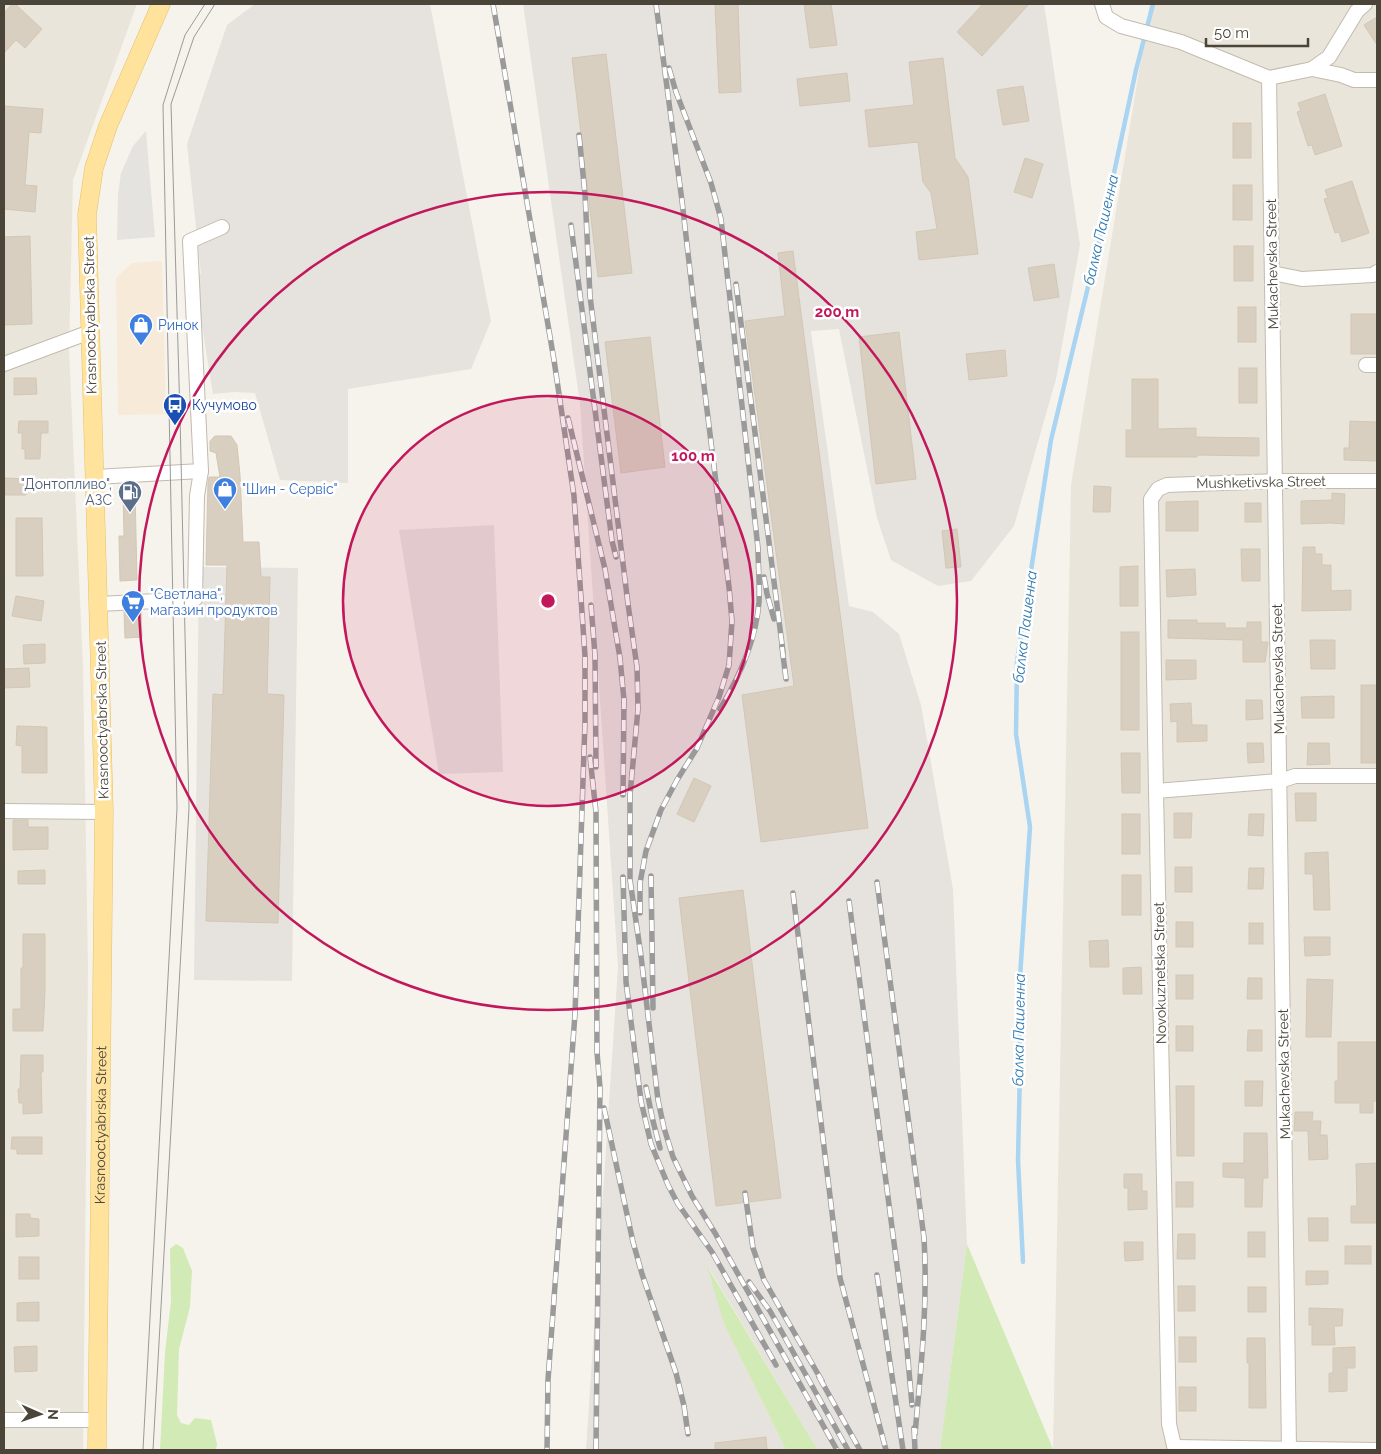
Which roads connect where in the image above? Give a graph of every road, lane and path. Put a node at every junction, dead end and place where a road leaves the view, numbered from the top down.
1 (161, 4) edge
2 (1102, 4) edge
3 (1365, 4) edge
4 (1312, 69) junction
5 (1269, 78) junction
6 (1377, 80) edge
7 (222, 227) dead end
8 (1377, 272) edge
9 (1272, 273) junction
10 (90, 332) junction
11 (4, 364) edge
12 (200, 471) junction
13 (95, 477) junction
14 (1377, 480) edge
15 (1276, 481) junction
16 (1151, 499) joint
17 (99, 604) junction
18 (1377, 776) edge
19 (1280, 781) junction
20 (1156, 791) junction
21 (4, 811) edge
22 (104, 812) junction
23 (4, 1420) edge
24 (98, 1420) junction
25 (1175, 1449) edge
26 (1289, 1449) edge
27 (97, 1450) edge
28 (1377, 1450) edge

1 - 10 main road, Krasnooctyabrska Street
2 - 5 street
3 - 4 street
4 - 5 street
4 - 6 street
5 - 9 street, Mukachevska Street
7 - 12 street
8 - 9 street
9 - 15 street, Mukachevska Street
10 - 11 street
10 - 13 main road, Krasnooctyabrska Street
12 - 13 street
12 - 17 street
13 - 17 main road, Krasnooctyabrska Street
14 - 15 street, Mushketivska Street
15 - 16 street, Mushketivska Street
15 - 19 street, Mukachevska Street
16 - 20 street, Novokuznetska Street
17 - 22 main road, Krasnooctyabrska Street
18 - 19 street
19 - 20 street
19 - 26 street, Mukachevska Street
20 - 25 street, Novokuznetska Street
21 - 22 street
22 - 24 main road, Krasnooctyabrska Street
23 - 24 street
24 - 27 main road, Krasnooctyabrska Street
25 - 26 street
26 - 28 street

